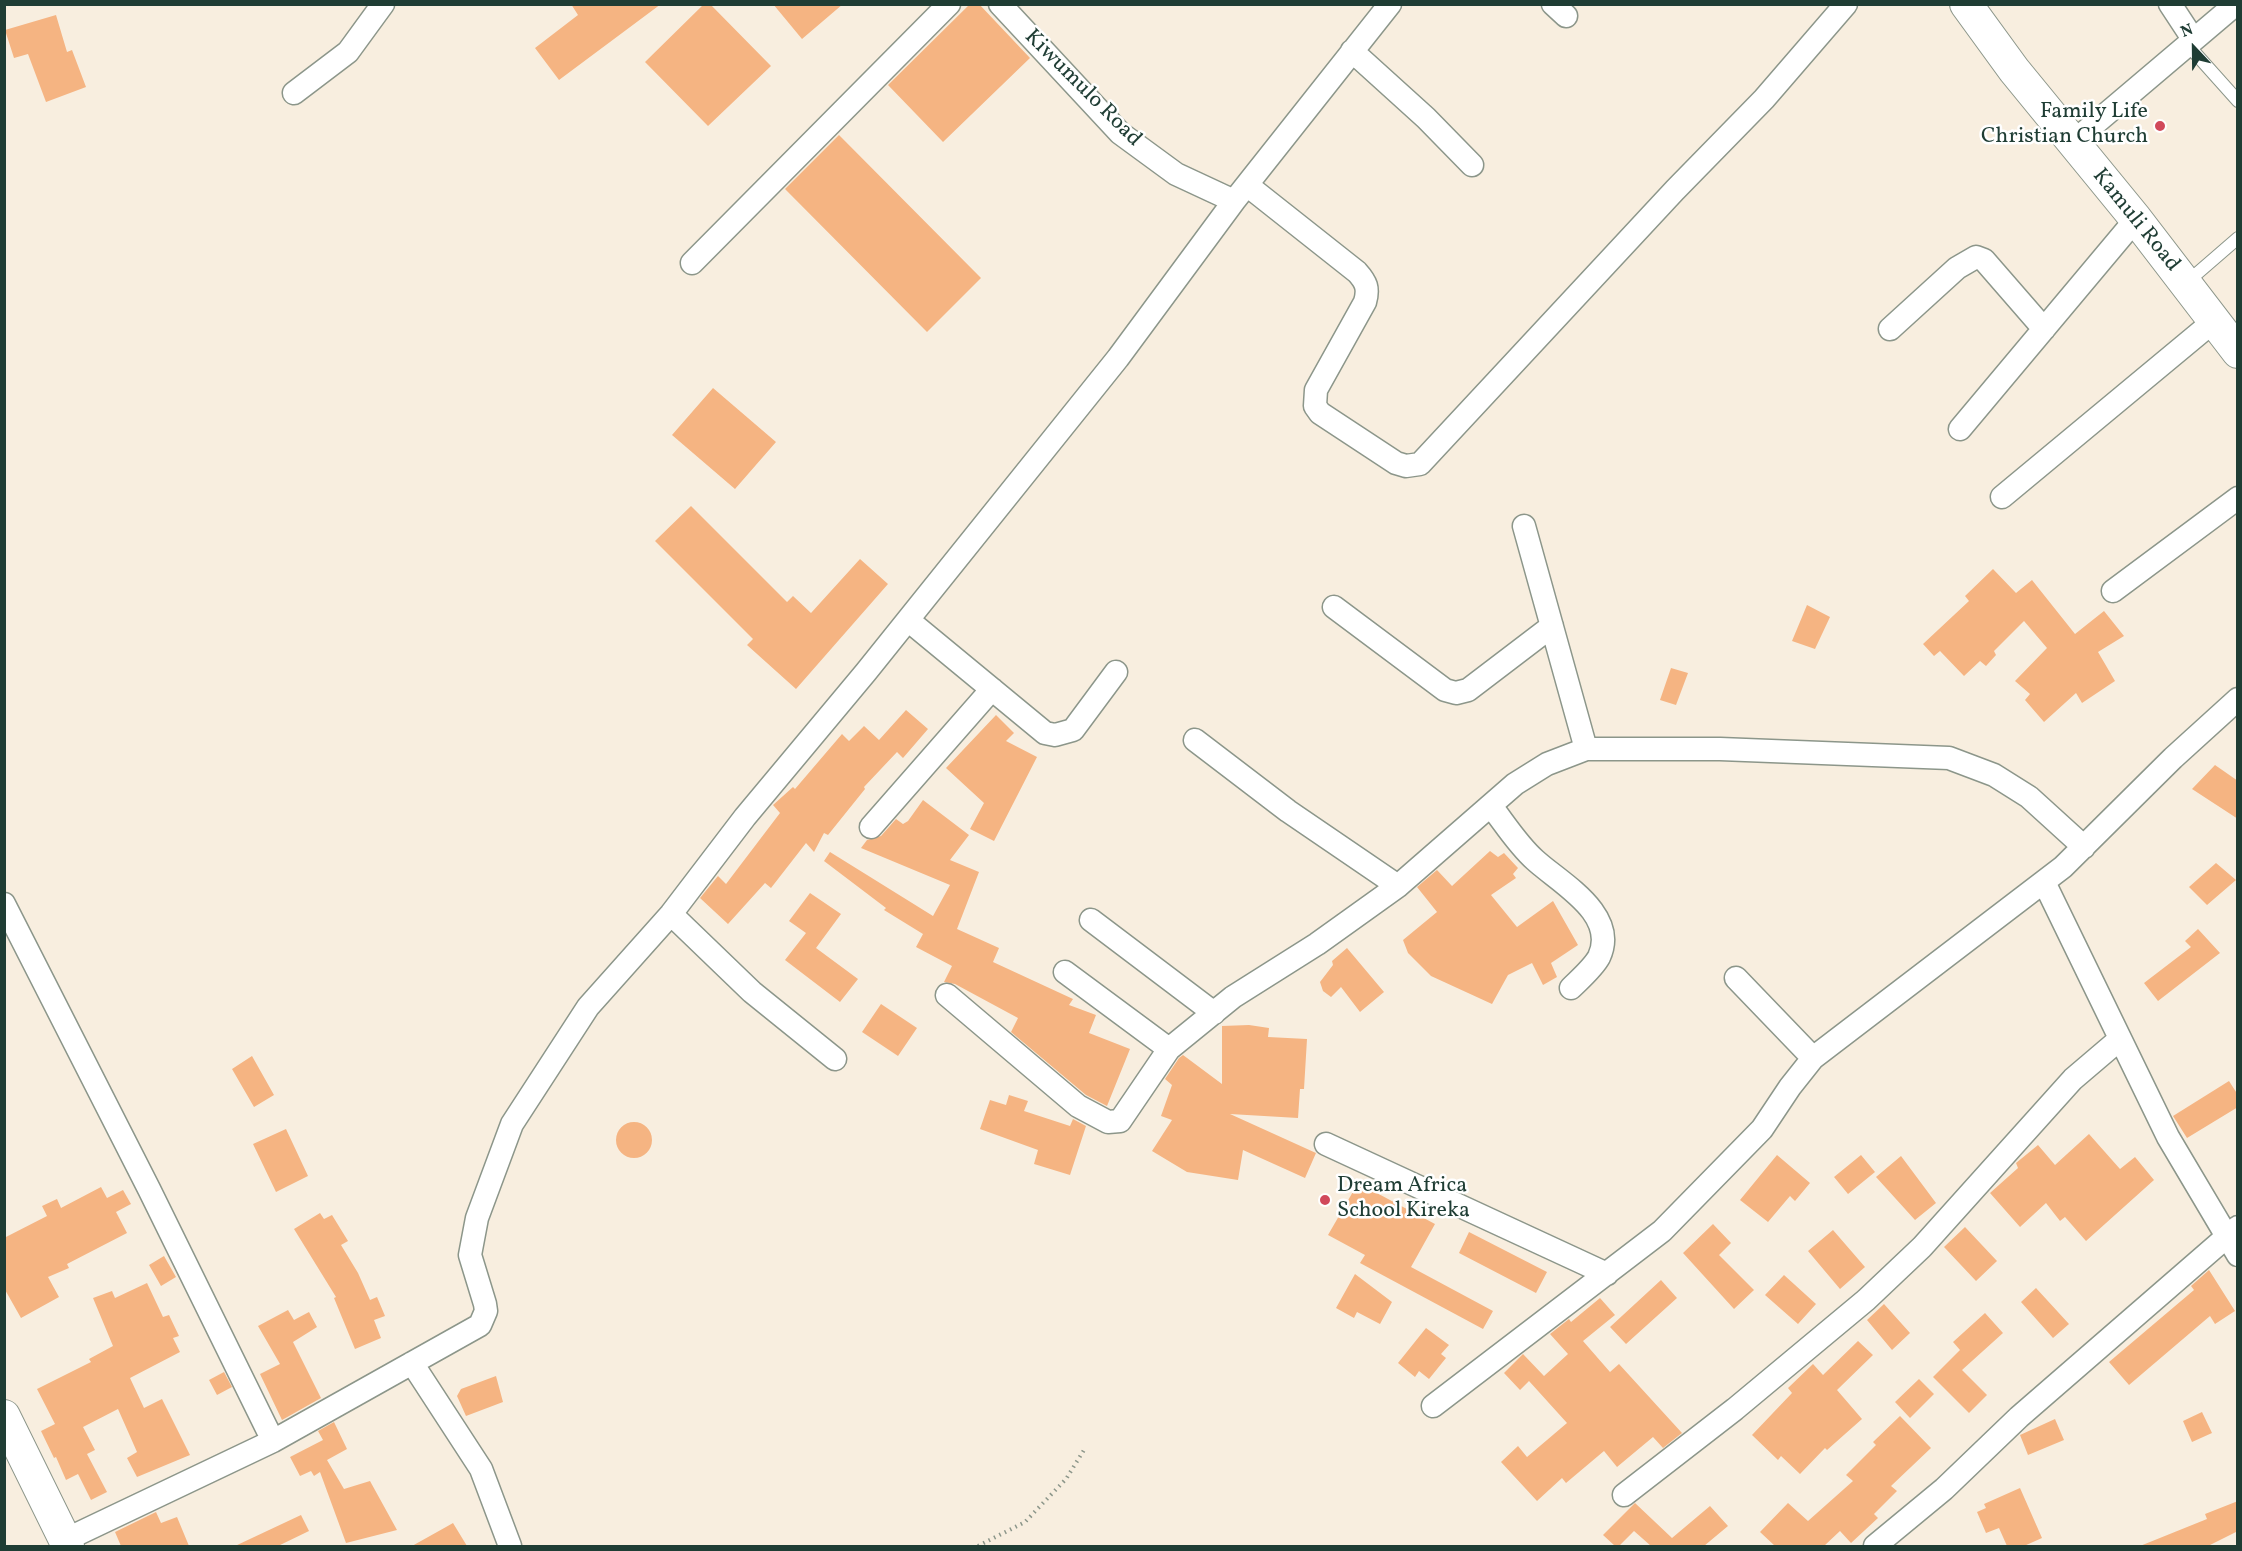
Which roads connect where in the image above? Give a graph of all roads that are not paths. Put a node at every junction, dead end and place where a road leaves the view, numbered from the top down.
1 (383, 4) edge
2 (949, 4) edge
3 (1000, 4) edge
4 (1390, 4) edge
5 (1846, 4) edge
6 (1966, 4) edge
7 (2170, 4) edge
8 (2236, 4) edge
9 (2190, 42) junction
10 (1352, 51) junction
11 (294, 93) dead end
12 (2238, 101) edge
13 (2072, 143) junction
14 (1472, 165) dead end
15 (1240, 193) junction
16 (2136, 219) junction
17 (2238, 238) edge
18 (692, 263) dead end
19 (2186, 284) junction
20 (2214, 321) junction
21 (2044, 329) junction
22 (1890, 330) dead end
23 (2238, 352) edge
24 (1960, 429) dead end
25 (2002, 497) dead end
26 (2238, 498) edge
27 (1524, 526) dead end
28 (2113, 591) dead end
29 (1334, 607) dead end
30 (908, 620) junction
31 (1552, 626) junction
32 (1116, 672) dead end
33 (992, 689) junction
34 (2238, 699) edge
35 (1195, 740) dead end
36 (1586, 749) junction
37 (1491, 806) junction
38 (871, 827) dead end
39 (2084, 847) junction
40 (2044, 882) junction
41 (1398, 886) junction
42 (4, 904) edge
43 (670, 914) junction
44 (1090, 920) dead end
45 (1065, 972) dead end
46 (1736, 978) dead end
47 (1571, 988) dead end
48 (947, 995) dead end
49 (1214, 1013) junction
50 (2120, 1039) junction
51 (1170, 1049) junction
52 (1813, 1058) junction
53 (835, 1059) dead end
54 (1326, 1144) dead end
55 (2233, 1240) edge
56 (1607, 1274) junction
57 (412, 1363) junction
58 (1433, 1406) dead end
59 (5, 1419) edge
60 (273, 1441) junction
61 (1624, 1495) dead end
62 (67, 1543) edge
63 (510, 1546) edge
64 (1875, 1546) edge

1 - 11 street
2 - 18 street
3 - 15 street, Kiwumulo Road
4 - 10 street
5 - 15 street, Kiwumulo Road
6 - 13 street, Kamuli Road
7 - 9 street
8 - 9 street
9 - 12 lane
9 - 13 street
10 - 14 street
10 - 15 street
13 - 16 street, Kamuli Road
15 - 30 street
16 - 19 street, Kamuli Road
16 - 21 street
17 - 19 lane
19 - 20 street, Kamuli Road
20 - 23 street, Kamuli Road
20 - 25 street
21 - 22 street
21 - 24 street
26 - 28 street
27 - 31 street
29 - 31 street
30 - 33 street
30 - 43 street
31 - 36 street
32 - 33 street
33 - 38 street
34 - 39 street
35 - 41 street
36 - 37 street
36 - 39 street
37 - 41 street
37 - 47 street
39 - 40 street
40 - 50 street
40 - 52 street
41 - 49 street
42 - 60 street
43 - 53 street
43 - 57 street
44 - 49 street
45 - 51 street
46 - 52 street
48 - 51 street
49 - 51 street
50 - 55 street
50 - 61 street
52 - 56 street
54 - 56 street
55 - 64 street
56 - 58 street
57 - 60 street
57 - 63 street
59 - 62 street
60 - 62 street

